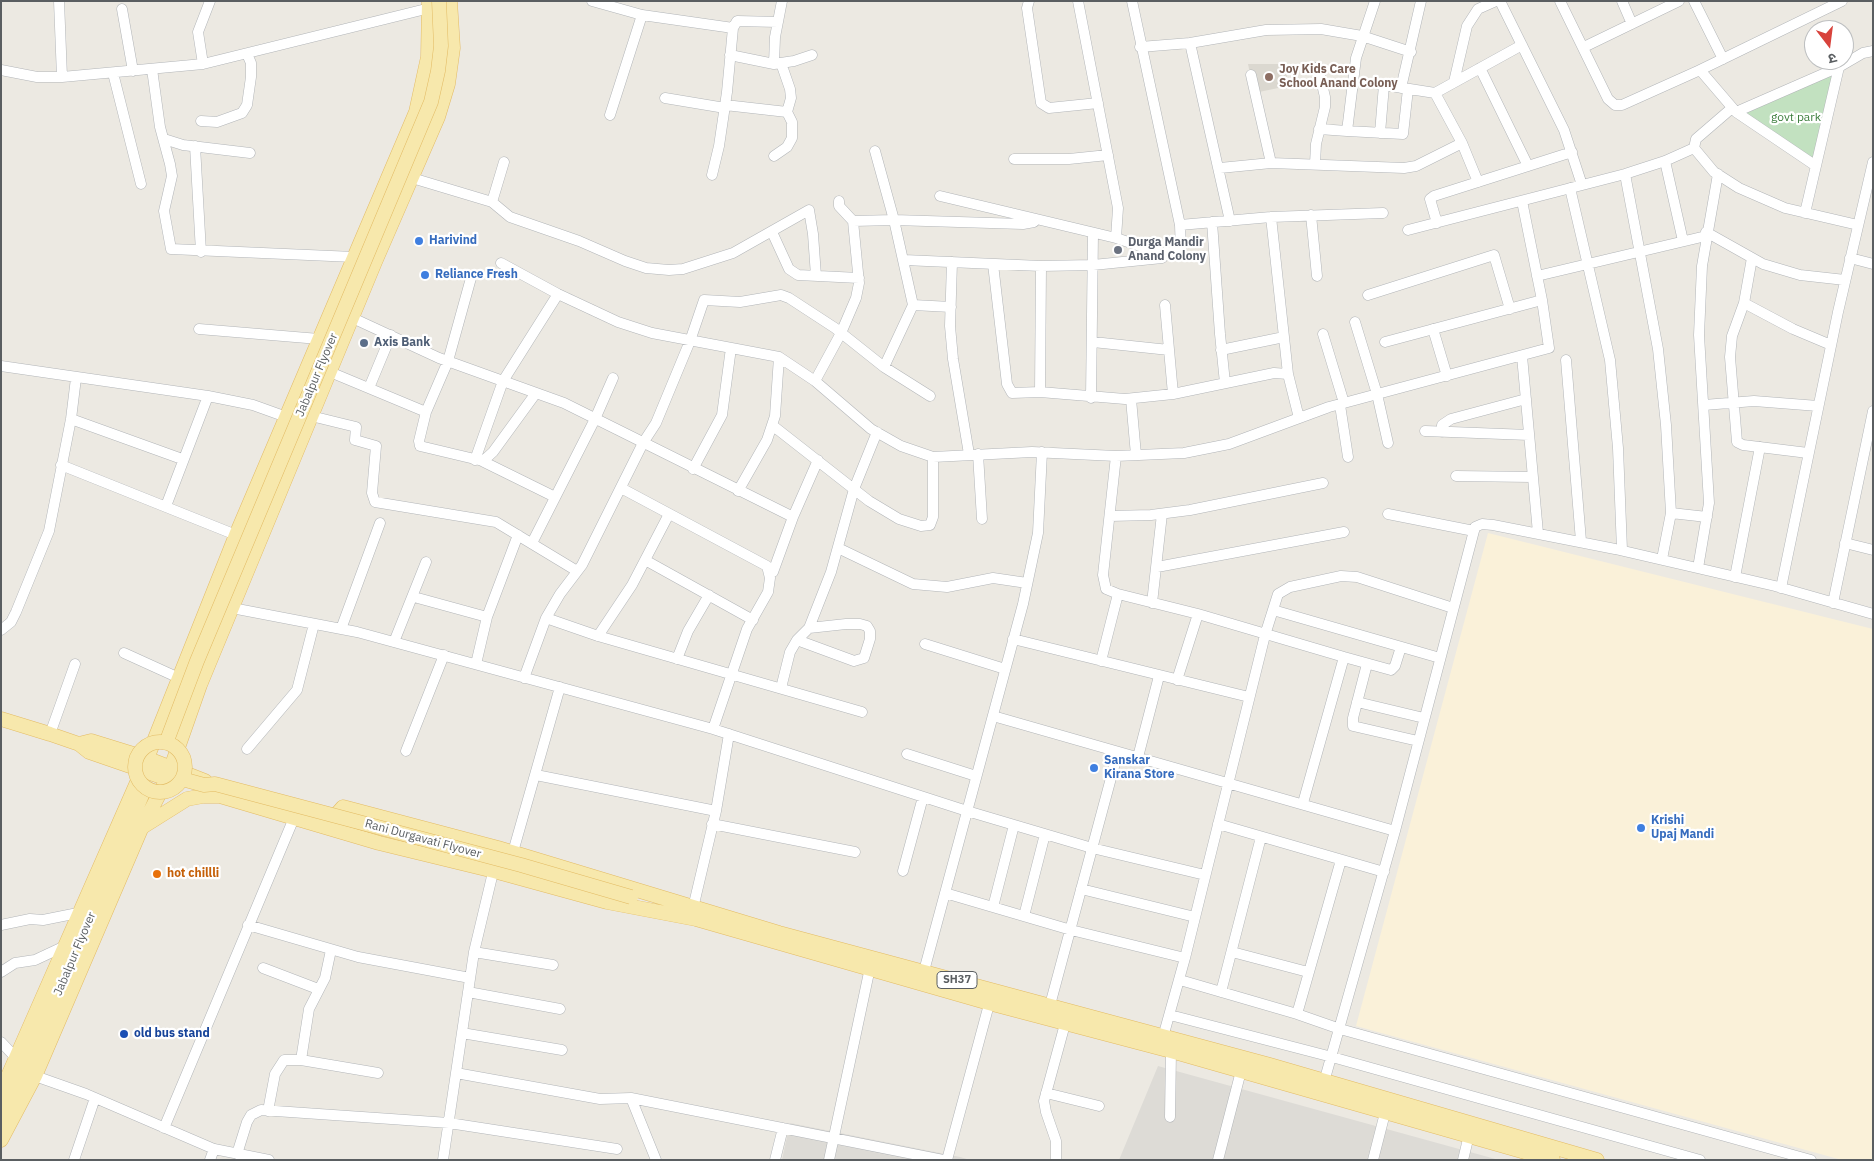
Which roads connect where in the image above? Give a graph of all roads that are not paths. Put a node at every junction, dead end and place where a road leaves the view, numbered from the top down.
1 (59, 1) edge
2 (210, 1) edge
3 (592, 1) edge
4 (782, 1) edge
5 (1029, 1) edge
6 (1078, 1) edge
7 (1132, 1) edge
8 (1375, 1) edge
9 (1421, 1) edge
10 (1496, 1) edge
11 (1500, 1) edge
12 (1560, 1) edge
13 (1622, 1) edge
14 (1679, 1) edge
15 (1694, 1) edge
16 (1842, 1) edge
17 (440, 3) edge
18 (122, 9) dead end
19 (642, 15) junction
20 (778, 22) junction
21 (1632, 24) junction
22 (732, 28) junction
23 (1362, 36) junction
24 (1190, 44) junction
25 (1522, 46) junction
26 (1140, 47) junction
27 (1584, 47) junction
28 (1873, 51) edge
29 (1410, 52) junction
30 (247, 54) junction
31 (812, 55) dead end
32 (730, 56) junction
33 (1854, 58) edge
34 (1723, 59) junction
35 (203, 64) junction
36 (778, 64) junction
37 (1318, 66) dead end
38 (1480, 68) junction
39 (152, 69) junction
40 (1, 70) edge
41 (1700, 70) junction
42 (1832, 70) edge
43 (1838, 70) edge
44 (133, 71) junction
45 (113, 72) junction
46 (1251, 75) dead end
47 (62, 77) junction
48 (1454, 82) junction
49 (1405, 88) junction
50 (1435, 92) junction
51 (665, 98) dead end
52 (1098, 103) junction
53 (725, 106) junction
54 (1734, 110) junction
55 (787, 112) junction
56 (610, 115) dead end
57 (201, 121) dead end
58 (1319, 129) junction
59 (1347, 131) junction
60 (1380, 133) junction
61 (164, 139) junction
62 (1462, 143) junction
63 (196, 146) junction
64 (1694, 148) junction
65 (875, 151) dead end
66 (250, 152) dead end
67 (1572, 152) junction
68 (1108, 155) junction
69 (774, 156) dead end
70 (1014, 159) dead end
71 (1665, 161) junction
72 (504, 162) dead end
73 (1873, 162) edge
74 (1271, 164) junction
75 (1314, 164) junction
76 (1528, 166) junction
77 (1816, 166) junction
78 (1220, 168) junction
79 (1626, 174) junction
80 (1718, 174) junction
81 (712, 175) dead end
82 (412, 178) junction
83 (1478, 182) junction
84 (141, 184) dead end
85 (1582, 185) junction
86 (1570, 188) junction
87 (940, 196) dead end
88 (839, 201) dead end
89 (1522, 201) junction
90 (492, 202) junction
91 (1805, 213) junction
92 (1383, 214) dead end
93 (1311, 215) junction
94 (1271, 217) junction
95 (894, 220) junction
96 (1230, 220) junction
97 (1038, 221) junction
98 (853, 222) junction
99 (1212, 222) junction
100 (1437, 223) junction
101 (1858, 224) junction
102 (1180, 225) junction
103 (1408, 230) dead end
104 (772, 232) junction
105 (1094, 233) junction
106 (1706, 234) junction
107 (1116, 238) junction
108 (1683, 241) junction
109 (1640, 251) junction
110 (201, 252) junction
111 (1167, 253) junction
112 (354, 257) junction
113 (1752, 258) junction
114 (1850, 258) junction
115 (904, 260) junction
116 (952, 262) junction
117 (500, 263) dead end
118 (992, 264) junction
119 (1589, 264) junction
120 (1873, 264) edge
121 (1094, 265) junction
122 (1041, 266) junction
123 (816, 276) junction
124 (1317, 276) dead end
125 (1537, 276) junction
126 (471, 278) dead end
127 (859, 278) junction
128 (1845, 280) junction
129 (558, 294) junction
130 (1368, 295) dead end
131 (1542, 300) junction
132 (1744, 303) junction
133 (913, 305) junction
134 (1165, 305) dead end
135 (951, 307) junction
136 (332, 308) junction
137 (1510, 308) junction
138 (353, 318) junction
139 (1356, 322) dead end
140 (199, 328) dead end
141 (1433, 329) junction
142 (841, 333) junction
143 (1323, 334) dead end
144 (391, 335) junction
145 (1284, 337) junction
146 (319, 339) junction
147 (690, 341) junction
148 (1093, 342) junction
149 (1385, 342) dead end
150 (1831, 345) junction
151 (731, 348) junction
152 (1169, 350) junction
153 (1221, 350) junction
154 (1522, 356) junction
155 (779, 357) junction
156 (1566, 360) dead end
157 (448, 361) junction
158 (1, 366) edge
159 (884, 366) junction
160 (330, 372) junction
161 (1288, 374) junction
162 (1447, 376) junction
163 (76, 378) junction
164 (613, 378) dead end
165 (503, 381) junction
166 (815, 381) junction
167 (1225, 383) junction
168 (369, 388) junction
169 (1040, 392) junction
170 (536, 393) junction
171 (1172, 394) junction
172 (1377, 394) junction
173 (208, 396) junction
174 (930, 396) dead end
175 (1091, 398) junction
176 (1131, 399) junction
177 (1526, 399) junction
178 (1735, 402) junction
179 (1342, 404) junction
180 (1704, 405) junction
181 (1818, 406) junction
182 (1873, 411) edge
183 (426, 412) junction
184 (288, 418) junction
185 (1299, 418) junction
186 (595, 419) junction
187 (71, 420) junction
188 (310, 420) junction
189 (772, 425) junction
190 (1425, 431) dead end
191 (1870, 431) edge
192 (877, 432) junction
193 (1442, 432) junction
194 (1529, 435) junction
195 (643, 443) junction
196 (1388, 443) dead end
197 (1760, 447) junction
198 (1042, 452) junction
199 (1808, 453) junction
200 (974, 454) junction
201 (1136, 455) junction
202 (1116, 456) junction
203 (933, 457) junction
204 (1348, 457) dead end
205 (182, 459) junction
206 (478, 460) junction
207 (818, 460) junction
208 (61, 465) junction
209 (694, 469) junction
210 (1456, 476) dead end
211 (1532, 477) junction
212 (1323, 483) dead end
213 (621, 488) junction
214 (854, 489) junction
215 (738, 491) junction
216 (555, 497) junction
217 (166, 506) junction
218 (1671, 513) junction
219 (669, 514) junction
220 (1162, 514) junction
221 (1388, 514) dead end
222 (1110, 516) junction
223 (1707, 517) junction
224 (793, 518) junction
225 (982, 519) dead end
226 (380, 523) dead end
227 (1474, 531) junction
228 (1344, 532) dead end
229 (1538, 533) junction
230 (236, 535) junction
231 (518, 535) junction
232 (1581, 541) junction
233 (532, 543) junction
234 (1845, 543) junction
235 (838, 548) junction
236 (1622, 550) junction
237 (1873, 550) edge
238 (1662, 559) junction
239 (645, 560) junction
240 (426, 562) dead end
241 (1157, 567) junction
242 (1698, 568) junction
243 (577, 571) junction
244 (773, 572) dead end
245 (1735, 577) junction
246 (1027, 583) junction
247 (1781, 588) junction
248 (1118, 594) junction
249 (709, 595) junction
250 (414, 597) junction
251 (1152, 603) junction
252 (1832, 603) junction
253 (232, 608) junction
254 (1452, 608) junction
255 (1273, 610) junction
256 (1198, 614) junction
257 (1873, 614) edge
258 (487, 617) junction
259 (546, 618) junction
260 (753, 620) junction
261 (314, 624) junction
262 (809, 628) junction
263 (340, 629) junction
264 (1, 630) edge
265 (1265, 634) junction
266 (598, 636) junction
267 (1013, 639) junction
268 (797, 640) junction
269 (394, 642) junction
270 (925, 644) dead end
271 (1401, 647) junction
272 (124, 653) dead end
273 (444, 655) junction
274 (1344, 657) junction
275 (1440, 658) junction
276 (677, 659) junction
277 (1101, 661) junction
278 (75, 664) dead end
279 (476, 664) junction
280 (1366, 664) junction
281 (1005, 669) junction
282 (731, 674) junction
283 (1159, 676) junction
284 (179, 678) junction
285 (524, 678) junction
286 (1177, 680) junction
287 (560, 687) junction
288 (780, 688) junction
289 (1249, 697) junction
290 (1357, 702) junction
291 (862, 712) dead end
292 (992, 716) junction
293 (1424, 718) junction
294 (1, 719) edge
295 (713, 729) junction
296 (50, 734) junction
297 (729, 734) junction
298 (1418, 741) junction
299 (166, 743) junction
300 (247, 749) dead end
301 (406, 752) dead end
302 (1118, 752) junction
303 (907, 754) dead end
304 (1138, 757) junction
305 (144, 764) junction
306 (176, 774) junction
307 (536, 775) junction
308 (976, 776) junction
309 (1228, 782) junction
310 (145, 788) junction
311 (217, 790) junction
312 (923, 796) junction
313 (1303, 803) junction
314 (716, 811) junction
315 (967, 811) junction
316 (294, 818) junction
317 (712, 824) junction
318 (1014, 824) junction
319 (1218, 824) junction
320 (326, 827) junction
321 (141, 829) junction
322 (1395, 831) junction
323 (1045, 834) junction
324 (1261, 837) junction
325 (498, 848) junction
326 (1092, 848) junction
327 (513, 852) junction
328 (855, 852) dead end
329 (1341, 860) junction
330 (494, 871) junction
331 (903, 871) dead end
332 (1384, 872) junction
333 (1205, 875) junction
334 (1081, 889) junction
335 (945, 893) junction
336 (657, 896) junction
337 (631, 897) junction
338 (993, 907) junction
339 (693, 908) junction
340 (648, 910) junction
341 (78, 913) junction
342 (1024, 916) junction
343 (1195, 917) junction
344 (1, 925) edge
345 (248, 925) junction
346 (1071, 930) junction
347 (65, 946) junction
348 (331, 950) junction
349 (474, 952) junction
350 (1232, 952) junction
351 (1185, 958) junction
352 (871, 964) junction
353 (553, 965) dead end
354 (263, 968) dead end
355 (924, 971) junction
356 (1, 972) edge
357 (1308, 972) junction
358 (470, 978) junction
359 (1180, 980) junction
360 (318, 988) junction
361 (992, 990) junction
362 (468, 992) junction
363 (1221, 992) junction
364 (989, 1004) junction
365 (1050, 1004) junction
366 (560, 1009) dead end
367 (1297, 1014) junction
368 (1170, 1015) junction
369 (1065, 1024) junction
370 (1340, 1029) junction
371 (462, 1033) junction
372 (1163, 1037) junction
373 (1, 1042) edge
374 (562, 1050) dead end
375 (1171, 1051) junction
376 (1332, 1057) junction
377 (16, 1058) junction
378 (301, 1060) junction
379 (1241, 1071) junction
380 (456, 1072) junction
381 (378, 1073) dead end
382 (34, 1076) junction
383 (1324, 1082) junction
384 (1, 1092) edge
385 (1046, 1093) junction
386 (95, 1098) junction
387 (631, 1098) junction
388 (1099, 1106) dead end
389 (268, 1111) junction
390 (1385, 1113) junction
391 (1170, 1117) dead end
392 (1, 1118) edge
393 (449, 1123) junction
394 (164, 1128) junction
395 (783, 1128) junction
396 (1469, 1135) junction
397 (834, 1138) junction
398 (1, 1140) edge
399 (214, 1149) junction
400 (617, 1149) dead end
401 (237, 1154) junction
402 (76, 1159) edge
403 (257, 1159) edge
404 (210, 1160) edge
405 (269, 1160) edge
406 (443, 1160) edge
407 (656, 1160) edge
408 (775, 1160) edge
409 (829, 1160) edge
410 (943, 1160) edge
411 (947, 1160) edge
412 (1056, 1160) edge
413 (1218, 1160) edge
414 (1373, 1160) edge
415 (1463, 1160) edge
416 (1553, 1160) edge
417 (1597, 1160) edge
418 (1700, 1160) edge
419 (1811, 1160) edge

1 - 47 street
2 - 35 street
3 - 19 street
4 - 20 street
5 - 52 street
6 - 52 street
7 - 26 street
8 - 23 street
9 - 29 street
10 - 48 street
11 - 25 street
12 - 27 street
13 - 21 street
14 - 21 street
15 - 34 street
16 - 34 street
17 - 30 street
17 - 82 main road
17 - 112 main road
17 - 299 main road, Jabalpur Flyover, bridge
18 - 44 street
19 - 22 street
19 - 56 street
20 - 22 street
20 - 36 street
21 - 27 street
22 - 32 street
23 - 24 street
23 - 29 street
23 - 59 street
24 - 26 street
24 - 78 street
25 - 38 street
25 - 67 street
26 - 102 street
27 - 41 street
28 - 33 street
29 - 49 street
30 - 35 street
30 - 57 street
31 - 36 street
32 - 36 street
32 - 53 street
34 - 41 street
35 - 39 street
36 - 55 street
37 - 58 street
38 - 48 street
38 - 76 street
39 - 44 street
39 - 61 street
40 - 47 street
41 - 54 street
42 - 54 street
43 - 77 street
44 - 45 street
45 - 47 street
45 - 84 street
46 - 74 street
48 - 50 street
49 - 50 street
49 - 60 street
49 - 60 street
50 - 62 street
51 - 53 street
52 - 68 street
53 - 55 street
53 - 81 street
54 - 64 street
54 - 77 street
55 - 69 street
58 - 59 street
58 - 75 street
59 - 60 street
61 - 63 street
61 - 110 street
62 - 75 street
62 - 83 street
63 - 66 street
63 - 110 street
64 - 71 street
64 - 80 street
65 - 95 street
67 - 76 street
67 - 85 street
68 - 70 street
68 - 107 street
71 - 79 street
71 - 108 street
72 - 90 street
73 - 101 street
74 - 75 street
74 - 78 street
76 - 83 street
77 - 91 street
78 - 96 street
79 - 85 street
79 - 109 street
80 - 91 street
80 - 106 street
82 - 90 street
82 - 138 main road
83 - 100 street
85 - 86 street
86 - 89 street
86 - 119 street
87 - 97 street
88 - 98 street
89 - 100 street
89 - 125 street
90 - 104 street
91 - 101 street
92 - 93 street
93 - 94 street
93 - 124 street
94 - 96 street
94 - 145 street
95 - 97 street
95 - 98 street
95 - 115 street
96 - 99 street
97 - 105 street
98 - 127 street
99 - 102 street
99 - 153 street
100 - 103 street
101 - 114 street
102 - 111 street
104 - 123 street
104 - 123 street
105 - 107 street
105 - 121 street
106 - 108 street
106 - 113 street
106 - 180 street
107 - 111 street
108 - 109 street
109 - 119 street
109 - 218 street
110 - 112 street
111 - 121 street
112 - 136 main road
113 - 128 street
113 - 132 street
114 - 120 street
114 - 128 street
115 - 116 street
115 - 133 street
116 - 118 street
116 - 135 street
117 - 129 street
118 - 122 street
118 - 169 street
119 - 125 street
119 - 236 street
121 - 122 street
121 - 148 street
122 - 169 street
123 - 127 street
125 - 131 street
126 - 157 street
127 - 142 street
128 - 150 street
129 - 147 street
129 - 165 street
130 - 137 street
131 - 137 street
131 - 154 street
132 - 150 street
132 - 178 street
133 - 135 street
133 - 159 street
134 - 152 street
135 - 200 street
136 - 138 street
136 - 146 main road
137 - 141 street
138 - 144 street
138 - 160 main road
139 - 172 street
140 - 146 street
141 - 149 street
141 - 162 street
142 - 147 street
142 - 159 street
142 - 166 street
143 - 179 street
144 - 157 street
144 - 168 street
145 - 153 street
145 - 161 street
146 - 184 main road
147 - 151 street
147 - 195 street
148 - 152 street
148 - 175 street
150 - 181 street
151 - 155 street
151 - 209 street
152 - 171 street
153 - 167 street
154 - 162 street
154 - 177 street
155 - 166 street
155 - 189 street
156 - 232 street
157 - 165 street
157 - 183 street
158 - 163 street
159 - 174 street
160 - 168 street
160 - 188 main road
161 - 167 street
161 - 185 street
162 - 172 street
163 - 173 street
163 - 187 street
164 - 186 street
165 - 170 street
165 - 206 street
166 - 192 street
167 - 171 street
168 - 183 street
169 - 175 street
170 - 186 street
170 - 206 street
171 - 176 street
172 - 179 street
172 - 196 street
173 - 184 street
173 - 205 street
175 - 176 street
176 - 201 street
177 - 193 street
177 - 194 street
178 - 180 street
178 - 181 street
178 - 197 street
179 - 185 street
179 - 204 street
180 - 223 street
181 - 199 street
182 - 191 street
183 - 206 street
184 - 188 street
184 - 230 main road
185 - 201 street
186 - 195 street
186 - 216 street
187 - 205 street
187 - 208 street
188 - 231 street
188 - 253 main road
189 - 207 street
189 - 215 street
190 - 193 street
191 - 234 street
192 - 203 street
192 - 214 street
193 - 194 street
194 - 211 street
195 - 209 street
195 - 213 street
197 - 199 street
197 - 245 street
198 - 200 street
198 - 202 street
198 - 246 street
199 - 247 street
200 - 203 street
200 - 225 street
201 - 202 street
202 - 222 street
203 - 214 street
205 - 217 street
206 - 216 street
207 - 214 street
207 - 224 street
208 - 217 street
208 - 264 street
209 - 215 street
210 - 211 street
211 - 229 street
212 - 220 street
213 - 219 street
213 - 243 street
214 - 235 street
215 - 224 street
216 - 233 street
217 - 230 street
218 - 223 street
218 - 238 street
219 - 239 street
219 - 260 street
220 - 222 street
220 - 241 street
221 - 227 street
222 - 248 street
223 - 242 street
224 - 244 street
226 - 263 street
227 - 229 street
227 - 254 street
228 - 241 street
229 - 232 street
230 - 284 main road
231 - 233 street
231 - 258 street
232 - 236 street
233 - 243 street
234 - 237 street
234 - 252 street
235 - 246 street
235 - 262 street
236 - 238 street
238 - 242 street
239 - 249 street
239 - 266 street
240 - 250 street
241 - 251 street
242 - 245 street
243 - 259 street
245 - 247 street
246 - 267 street
247 - 252 street
248 - 251 street
248 - 277 street
249 - 260 street
249 - 276 street
250 - 258 street
250 - 269 street
251 - 256 street
252 - 257 street
253 - 261 street
253 - 306 main road
254 - 255 street
254 - 275 street
255 - 265 street
255 - 271 street
256 - 265 street
256 - 286 street
258 - 279 street
259 - 266 street
259 - 285 street
260 - 282 street
261 - 263 street
261 - 300 street
262 - 268 street
262 - 268 street
263 - 269 street
265 - 274 street
265 - 289 street
266 - 276 street
267 - 277 street
267 - 281 street
268 - 288 street
269 - 273 street
270 - 281 street
271 - 275 street
271 - 280 street
272 - 284 street
273 - 279 street
273 - 301 street
274 - 280 street
274 - 313 street
275 - 293 street
276 - 282 street
277 - 283 street
278 - 296 street
279 - 285 street
280 - 290 street
281 - 292 street
282 - 288 street
282 - 295 street
283 - 286 street
283 - 304 street
284 - 305 main road
285 - 287 street
286 - 289 street
287 - 295 street
287 - 307 street
288 - 291 street
289 - 309 street
290 - 293 street
290 - 298 street
292 - 302 street
292 - 308 street
293 - 298 street
294 - 296 main road, Rani Durgavati Flyover
295 - 297 street
296 - 305 main road, Rani Durgavati Flyover
297 - 312 street
297 - 314 street
298 - 322 street
299 - 306 main road, bridge
299 - 310 main road, bridge
302 - 304 street
302 - 326 street
303 - 308 street
304 - 309 street
305 - 306 main road, Rani Durgavati Flyover
305 - 341 main road
306 - 310 main road, bridge
306 - 311 main road, Rani Durgavati Flyover, bridge
306 - 321 main road
307 - 314 street
307 - 327 street
308 - 315 street
309 - 313 street
309 - 319 street
310 - 392 main road, Jabalpur Flyover
311 - 316 main road
311 - 321 main road
311 - 337 main road, Rani Durgavati Flyover, bridge
312 - 315 street
312 - 331 street
313 - 322 street
314 - 317 street
315 - 318 street
315 - 335 street
316 - 320 main road
316 - 345 street
317 - 328 street
317 - 339 street
318 - 323 street
318 - 338 street
319 - 324 street
319 - 333 street
320 - 325 main road, SH37
320 - 330 main road
321 - 382 main road
322 - 332 street
323 - 326 street
323 - 342 street
324 - 329 street
324 - 350 street
325 - 327 main road, SH37
325 - 330 street
326 - 333 street
326 - 334 street
327 - 336 main road, SH37
329 - 332 street
329 - 357 street
330 - 340 main road
330 - 349 street
332 - 370 street
333 - 343 street
334 - 343 street
334 - 346 street
335 - 338 street
335 - 355 street
336 - 337 main road, Rani Durgavati Flyover
336 - 339 main road, SH37
337 - 340 main road, Rani Durgavati Flyover
338 - 342 street
339 - 352 main road, SH37
340 - 352 main road
341 - 344 street
341 - 347 main road
342 - 346 street
343 - 351 street
345 - 348 street
345 - 394 street
346 - 351 street
346 - 365 street
347 - 356 street
347 - 377 main road
348 - 358 street
348 - 360 street
349 - 353 street
349 - 358 street
350 - 357 street
350 - 363 street
351 - 359 street
352 - 355 main road, SH37
352 - 364 main road
352 - 397 street
354 - 360 street
355 - 361 main road, SH37
357 - 367 street
358 - 362 street
359 - 363 street
359 - 368 street
360 - 378 street
361 - 364 street
361 - 365 main road, SH37
362 - 366 street
362 - 371 street
363 - 367 street
364 - 369 main road
364 - 411 street
365 - 372 main road, SH37
367 - 370 street
368 - 372 street
368 - 376 street
369 - 375 main road
369 - 385 street
370 - 376 street
370 - 419 street
371 - 374 street
371 - 380 street
372 - 383 main road, SH37
373 - 377 street
375 - 379 main road
375 - 391 street
376 - 383 street
376 - 418 street
377 - 384 main road
378 - 381 street
378 - 389 street
379 - 390 main road
379 - 413 street
380 - 387 street
380 - 393 street
382 - 386 street
382 - 398 main road
383 - 417 main road, SH37
385 - 388 street
385 - 412 street
386 - 394 street
386 - 402 street
387 - 395 street
387 - 407 street
389 - 393 street
389 - 401 street
390 - 396 main road
390 - 414 street
393 - 400 street
393 - 406 street
394 - 399 street
395 - 397 street
395 - 408 street
396 - 415 street
396 - 416 main road
397 - 409 street
397 - 410 street
399 - 401 street
399 - 404 street
401 - 403 street
403 - 405 street

